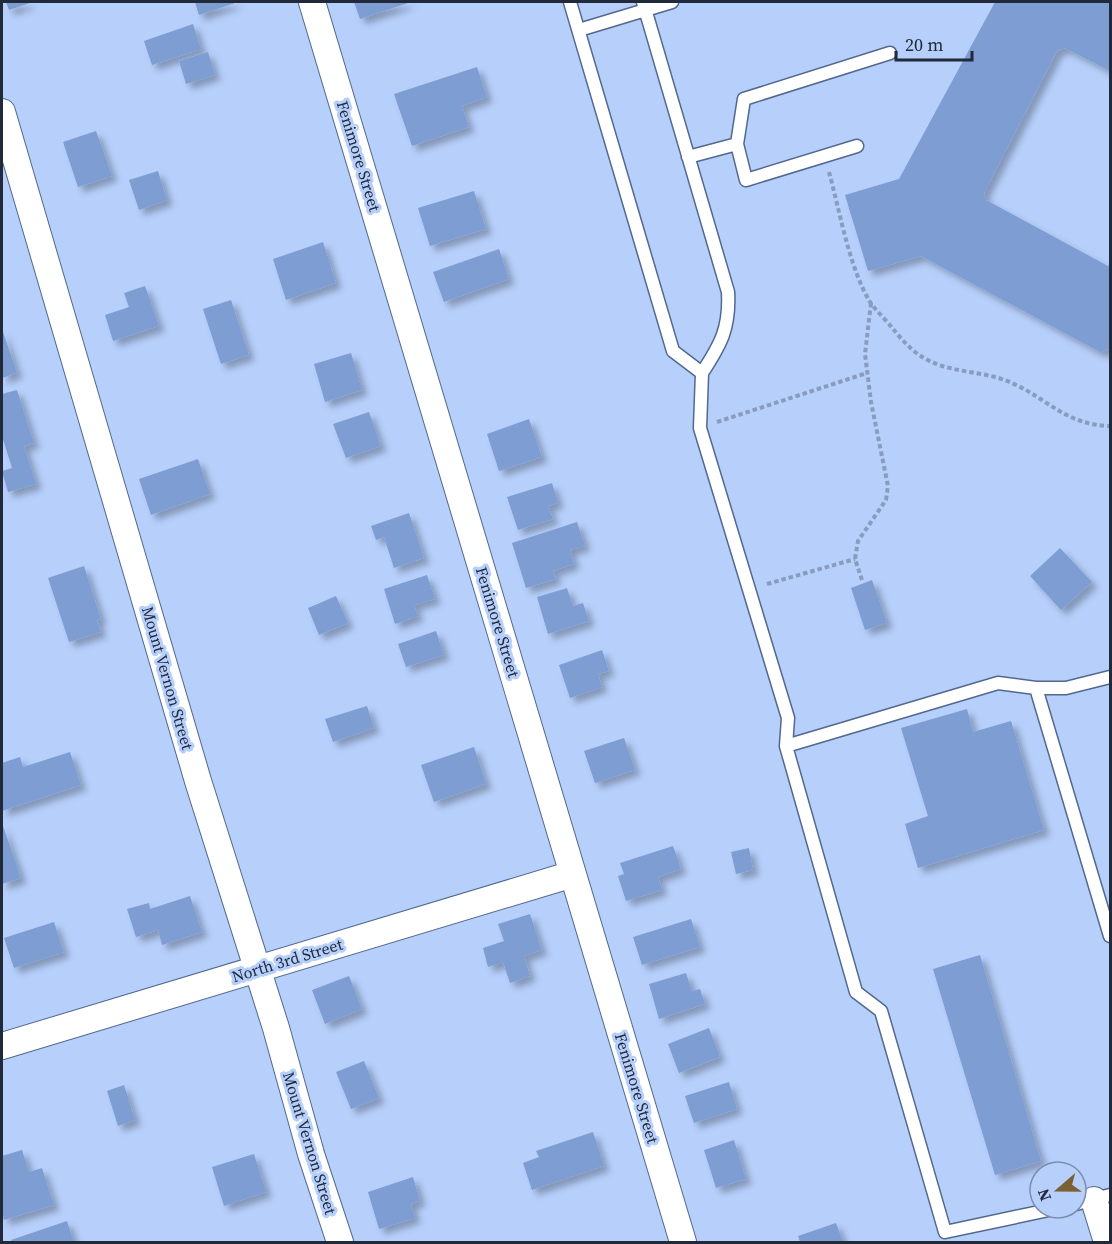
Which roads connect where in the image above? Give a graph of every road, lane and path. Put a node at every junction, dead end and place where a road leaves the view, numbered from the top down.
1 (312, 2) edge
2 (570, 2) edge
3 (672, 2) edge
4 (644, 6) edge
5 (579, 30) junction
6 (890, 53) dead end
7 (2, 112) edge
8 (737, 144) junction
9 (857, 146) dead end
10 (824, 156) junction
11 (688, 157) junction
12 (871, 303) junction
13 (702, 373) junction
14 (867, 373) junction
15 (1110, 426) edge
16 (700, 428) junction
17 (855, 559) junction
18 (862, 580) dead end
19 (749, 589) junction
20 (1110, 677) edge
21 (1036, 688) junction
22 (786, 746) junction
23 (573, 874) junction
24 (1110, 936) edge
25 (257, 969) junction
26 (2, 1046) edge
27 (1093, 1200) edge
28 (1028, 1214) edge
29 (340, 1242) edge
30 (683, 1242) edge
31 (1107, 1242) edge

1 - 23 street, Fenimore Street
2 - 5 lane
3 - 4 lane
4 - 5 lane
4 - 11 lane
5 - 13 lane
6 - 8 lane
7 - 25 street, Mount Vernon Street
8 - 10 lane
8 - 11 lane
9 - 10 lane
10 - 12 path
11 - 13 lane
12 - 14 path
12 - 15 path
13 - 16 lane
14 - 16 path
14 - 17 path
16 - 19 lane
17 - 18 path
17 - 19 path
19 - 22 lane
20 - 21 lane
21 - 22 lane
21 - 24 lane
22 - 28 lane
23 - 25 street, North 3rd Street
23 - 30 street, Fenimore Street
25 - 26 street, North 3rd Street
25 - 29 street, Mount Vernon Street
27 - 31 street

